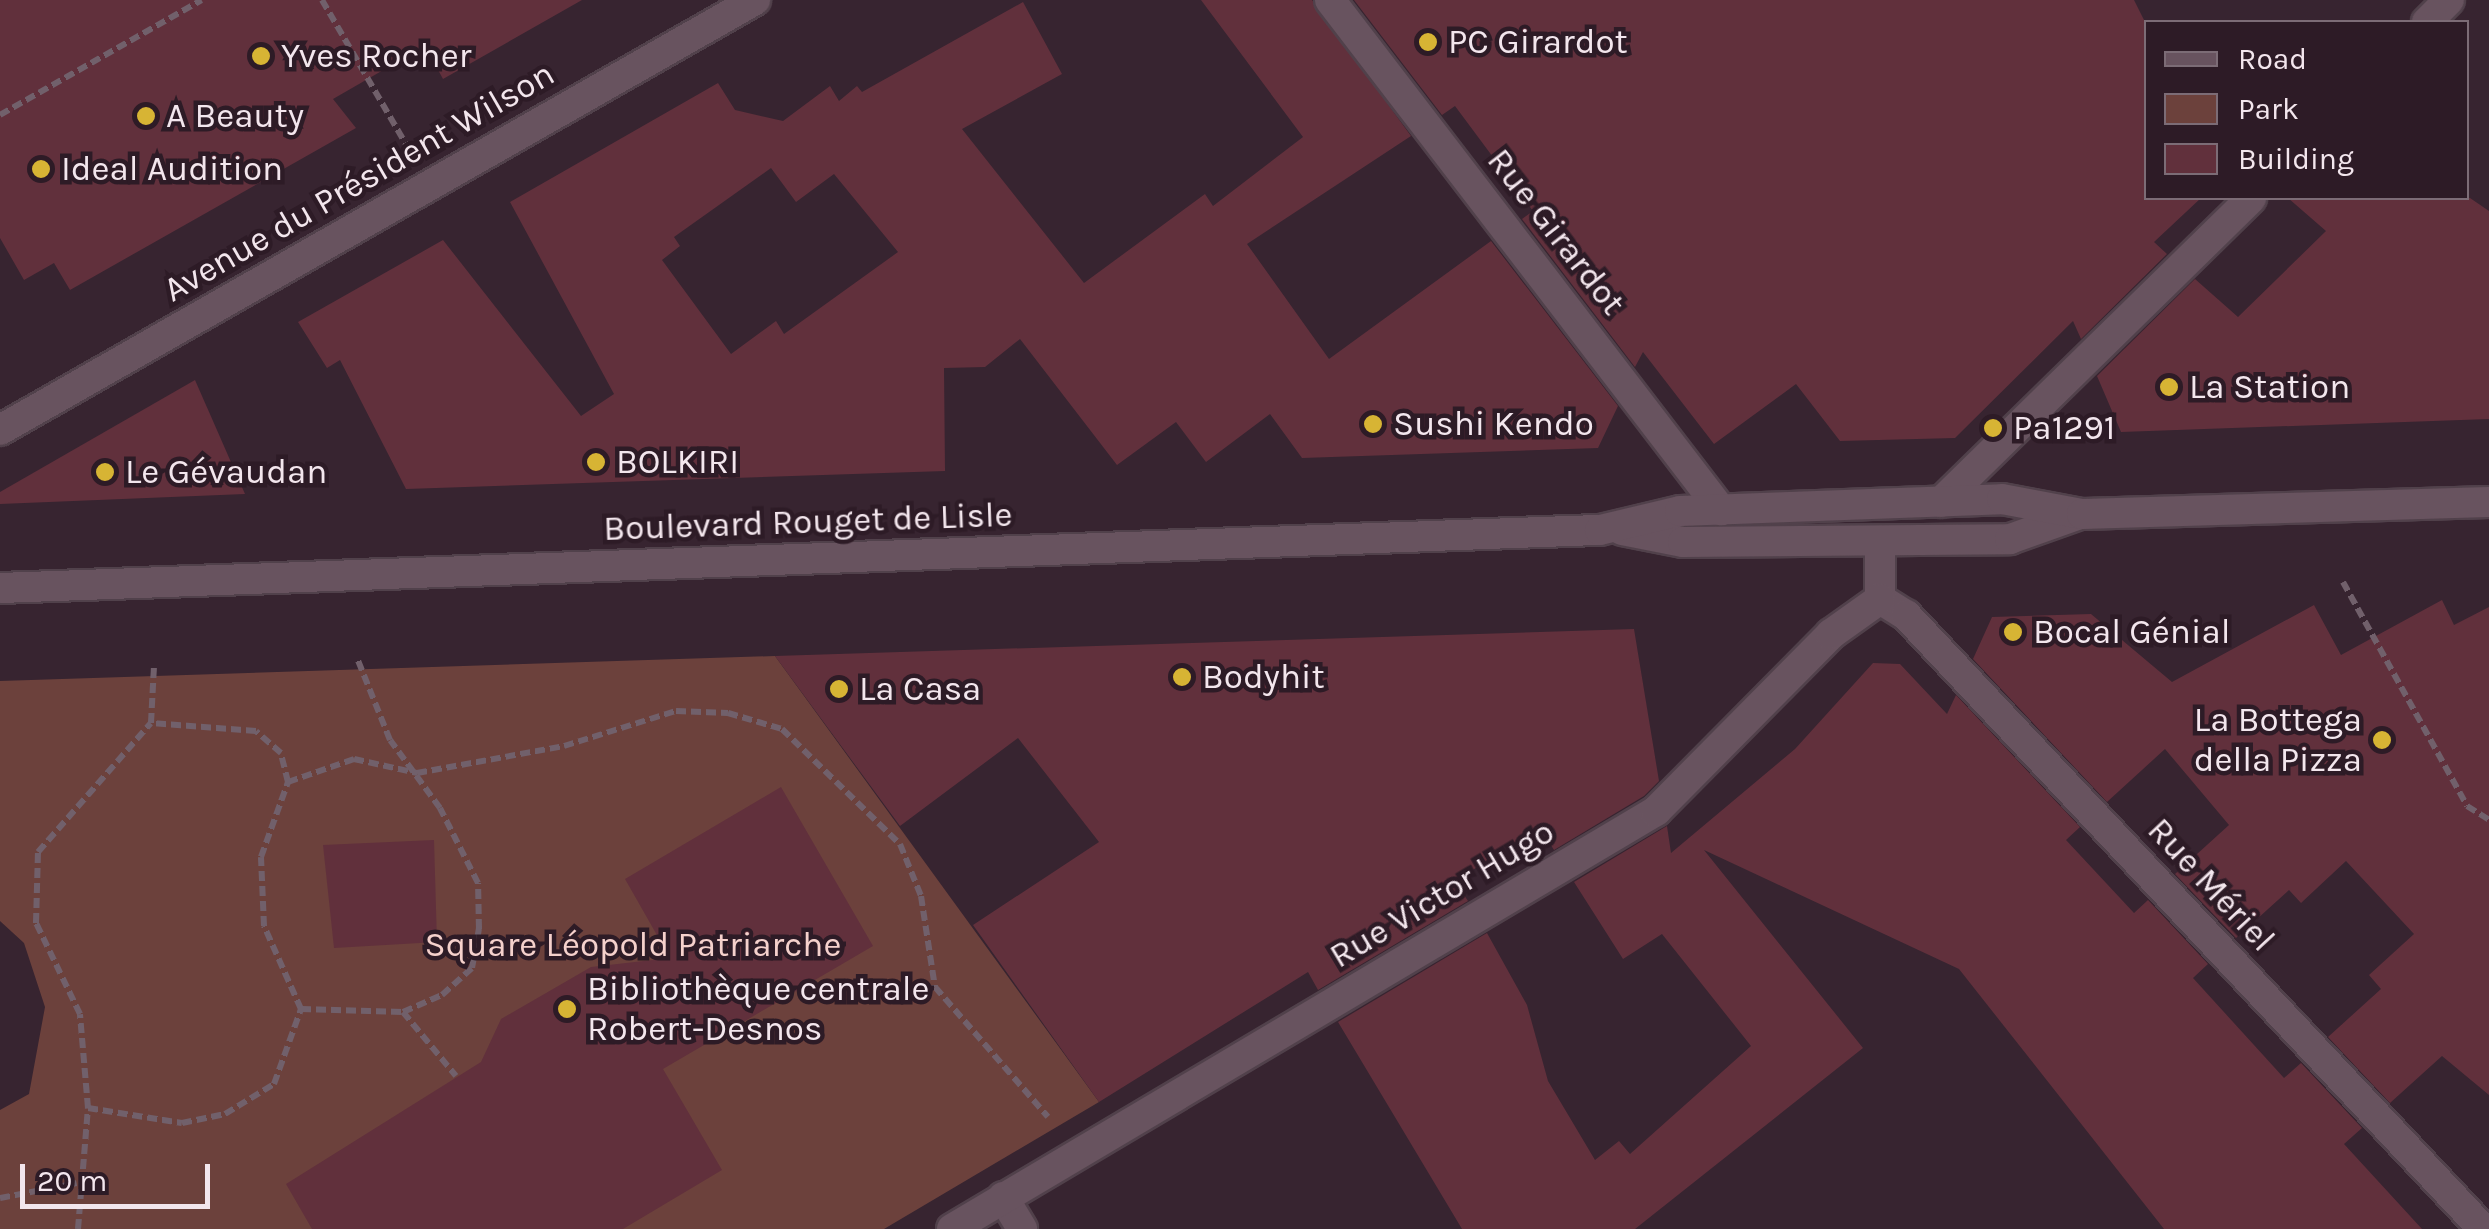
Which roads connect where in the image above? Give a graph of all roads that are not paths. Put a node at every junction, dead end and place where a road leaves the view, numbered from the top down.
1 (755, 0) edge
2 (1330, 0) edge
3 (2450, 0) edge
4 (2429, 20) edge
5 (2249, 200) edge
6 (0, 430) edge
7 (1942, 502) junction
8 (2489, 502) edge
9 (1721, 510) junction
10 (2082, 514) junction
11 (1619, 529) junction
12 (1880, 542) junction
13 (0, 588) edge
14 (1880, 598) junction
15 (1003, 1197) junction
16 (952, 1229) edge
17 (1022, 1229) edge
18 (2483, 1229) edge

1 - 6 street, Avenue du Président Wilson
2 - 9 street, Rue Girardot
3 - 4 street
5 - 7 street
7 - 9 street, Boulevard Rouget de Lisle
7 - 10 street, Boulevard Rouget de Lisle
8 - 10 street, Boulevard Rouget de Lisle
9 - 11 street, Boulevard Rouget de Lisle
10 - 12 street, Boulevard Rouget de Lisle
11 - 12 street, Boulevard Rouget de Lisle
11 - 13 street, Boulevard Rouget de Lisle
12 - 14 street
14 - 15 street, Rue Victor Hugo
14 - 18 street, Rue Mériel
15 - 16 street, Rue Victor Hugo
15 - 17 street

